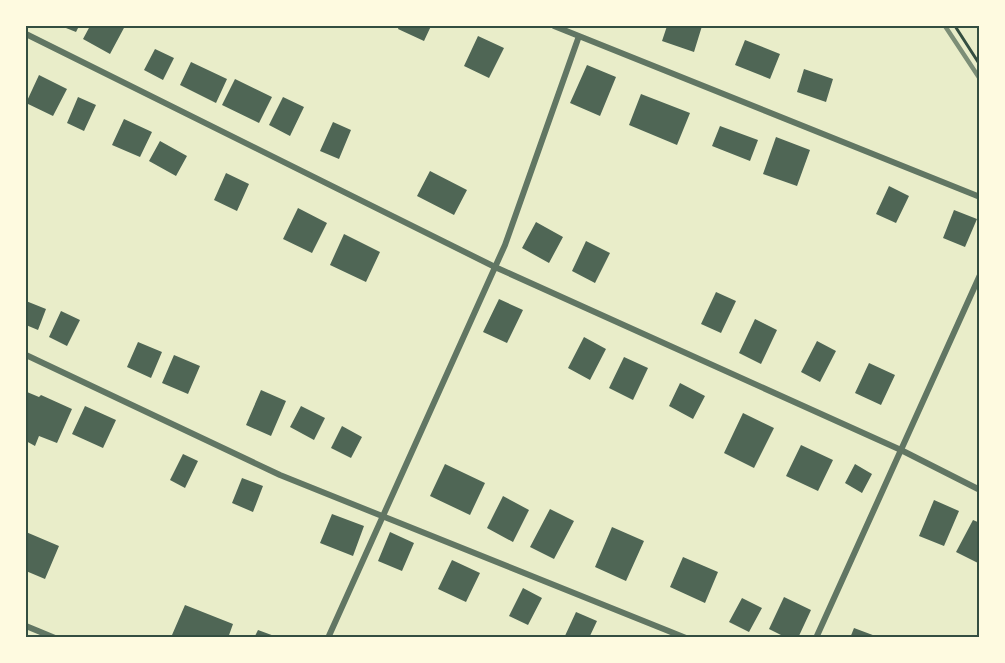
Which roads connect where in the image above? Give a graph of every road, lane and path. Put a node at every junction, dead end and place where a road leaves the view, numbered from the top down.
1 (554, 26) edge
2 (955, 26) edge
3 (26, 34) edge
4 (579, 36) junction
5 (980, 64) edge
6 (980, 197) edge
7 (495, 267) junction
8 (980, 275) edge
9 (26, 356) edge
10 (901, 450) junction
11 (980, 490) edge
12 (384, 516) junction
13 (26, 626) edge
14 (55, 638) edge
15 (328, 638) edge
16 (686, 638) edge
17 (816, 638) edge

1 - 4 street
2 - 5 path
3 - 7 street
4 - 6 street
4 - 7 street
7 - 10 street
7 - 12 street
8 - 10 street
9 - 12 street
10 - 11 street
10 - 17 street
12 - 15 street
12 - 16 street
13 - 14 street

